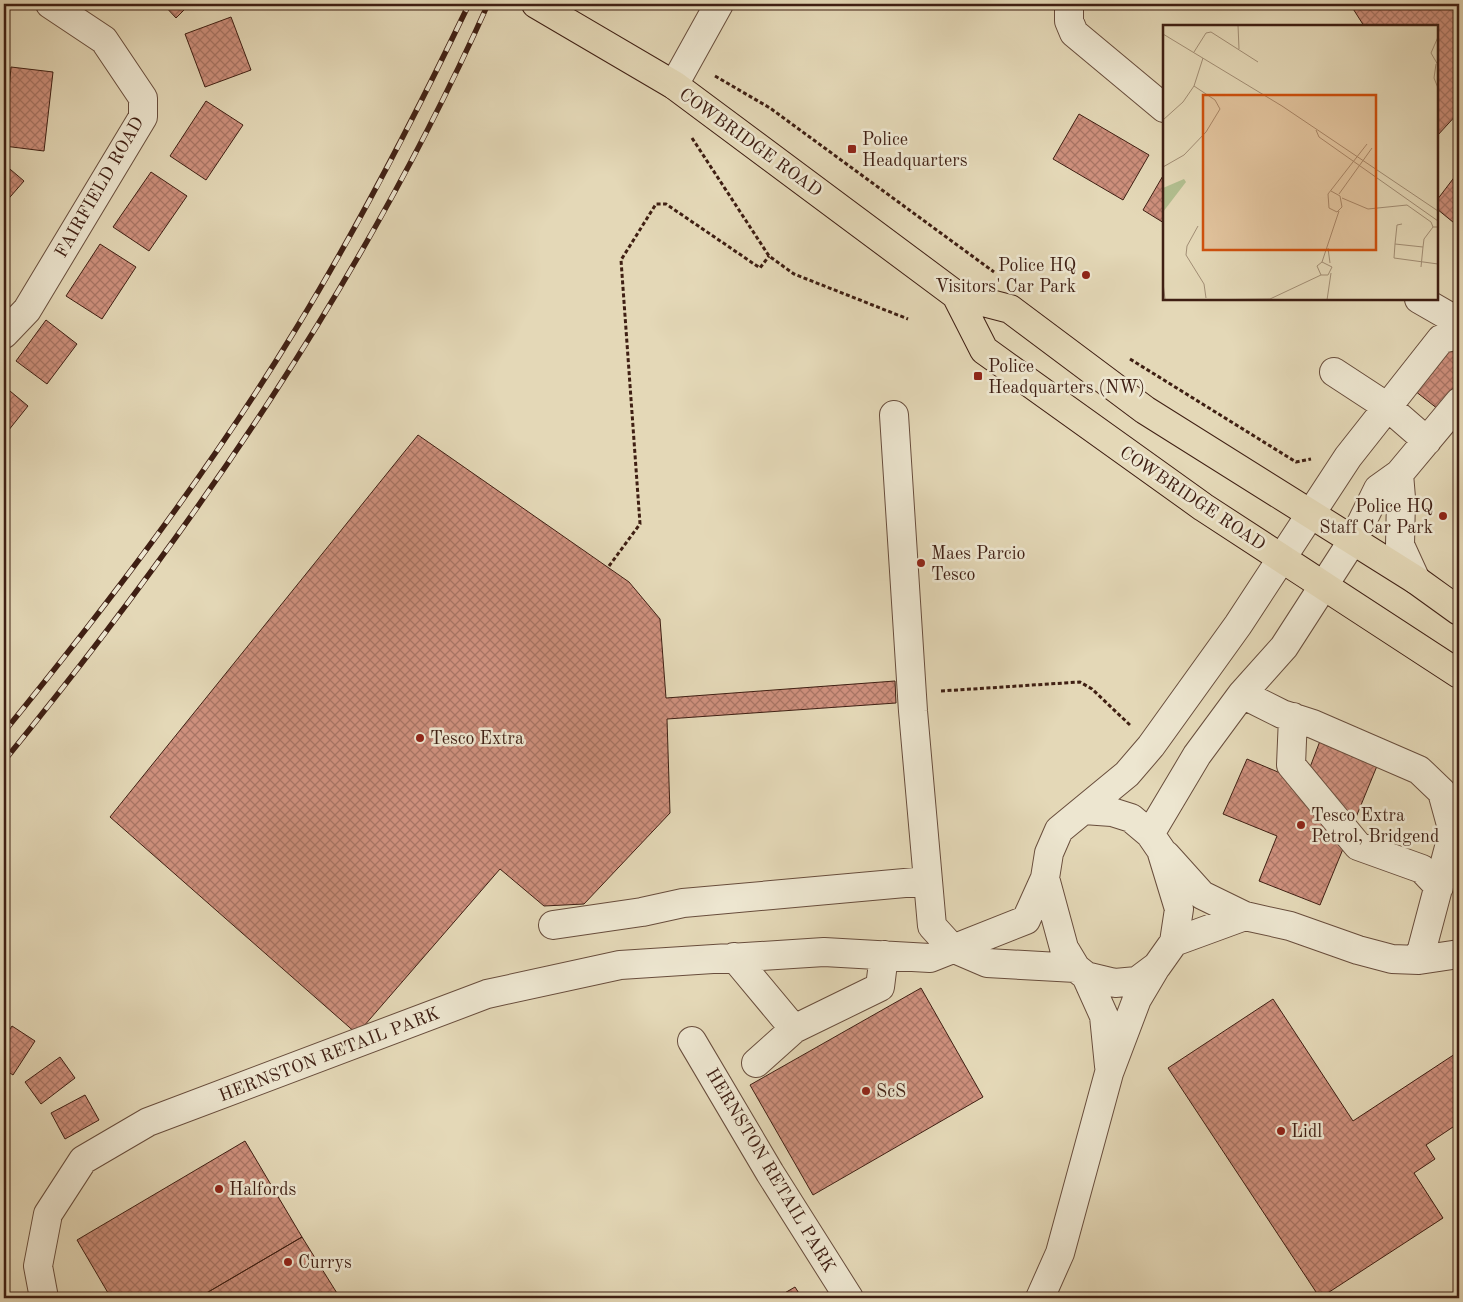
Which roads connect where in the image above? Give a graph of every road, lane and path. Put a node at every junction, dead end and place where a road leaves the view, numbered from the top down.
1 (50, 4) edge
2 (536, 4) edge
3 (719, 4) edge
4 (1069, 4) edge
5 (674, 85) junction
6 (1163, 107) edge
7 (692, 137) dead end
8 (769, 256) junction
9 (956, 295) junction
10 (1421, 300) edge
11 (908, 319) dead end
12 (1459, 322) edge
13 (4, 334) edge
14 (1459, 335) edge
15 (1334, 372) dead end
16 (1459, 402) edge
17 (1389, 408) junction
18 (894, 415) dead end
19 (1427, 441) junction
20 (1399, 474) junction
21 (1310, 513) junction
22 (1352, 540) junction
23 (1281, 557) junction
24 (609, 566) dead end
25 (1416, 580) junction
26 (1324, 585) junction
27 (1459, 611) edge
28 (1459, 674) edge
29 (911, 692) junction
30 (1242, 694) junction
31 (1293, 717) junction
32 (1151, 746) junction
33 (1084, 810) junction
34 (1156, 842) junction
35 (1045, 878) junction
36 (927, 881) junction
37 (1438, 887) junction
38 (1245, 916) junction
39 (553, 924) dead end
40 (1174, 942) junction
41 (952, 948) junction
42 (1459, 954) edge
43 (734, 956) junction
44 (884, 956) junction
45 (1419, 960) junction
46 (1157, 966) junction
47 (1081, 972) junction
48 (794, 1029) junction
49 (692, 1041) dead end
50 (756, 1063) dead end
51 (1109, 1073) junction
52 (1060, 1253) junction
53 (44, 1298) edge
54 (849, 1298) edge
55 (1040, 1298) edge
56 (1059, 1298) edge

1 - 13 street, FAIRFIELD ROAD
2 - 5 main road, COWBRIDGE ROAD
3 - 5 street
4 - 6 street
5 - 9 main road, COWBRIDGE ROAD
7 - 8 path
8 - 11 path
8 - 24 path
9 - 21 main road, COWBRIDGE ROAD
9 - 23 main road, COWBRIDGE ROAD
10 - 12 street
14 - 17 street, HERNSTON RETAIL PARK
15 - 17 street
16 - 19 street
17 - 19 street
17 - 21 street, HERNSTON RETAIL PARK
18 - 29 street
19 - 20 street
20 - 22 street
20 - 25 street
21 - 22 main road, COWBRIDGE ROAD
21 - 23 street, HERNSTON RETAIL PARK
22 - 25 main road, COWBRIDGE ROAD
22 - 26 street
23 - 26 main road, COWBRIDGE ROAD
23 - 32 street, HERNSTON RETAIL PARK
25 - 27 main road, COWBRIDGE ROAD
26 - 28 main road, COWBRIDGE ROAD
26 - 30 street
29 - 32 path
29 - 36 street
30 - 31 street
30 - 34 street
31 - 37 street
31 - 37 street
32 - 33 street, HERNSTON RETAIL PARK
33 - 34 street
33 - 35 street, HERNSTON RETAIL PARK
34 - 38 street
34 - 40 street
35 - 41 street, HERNSTON RETAIL PARK
35 - 47 street, HERNSTON RETAIL PARK
36 - 39 street
36 - 41 street
37 - 45 street
38 - 40 street
38 - 45 street
40 - 46 street
41 - 44 street, HERNSTON RETAIL PARK
41 - 47 street
42 - 45 street
43 - 44 street, HERNSTON RETAIL PARK
43 - 48 street
43 - 53 street, HERNSTON RETAIL PARK
44 - 48 street
46 - 47 street
46 - 51 street
47 - 51 street, HERNSTON RETAIL PARK
48 - 50 street
49 - 54 street, HERNSTON RETAIL PARK
51 - 52 street
52 - 55 street
52 - 56 street

